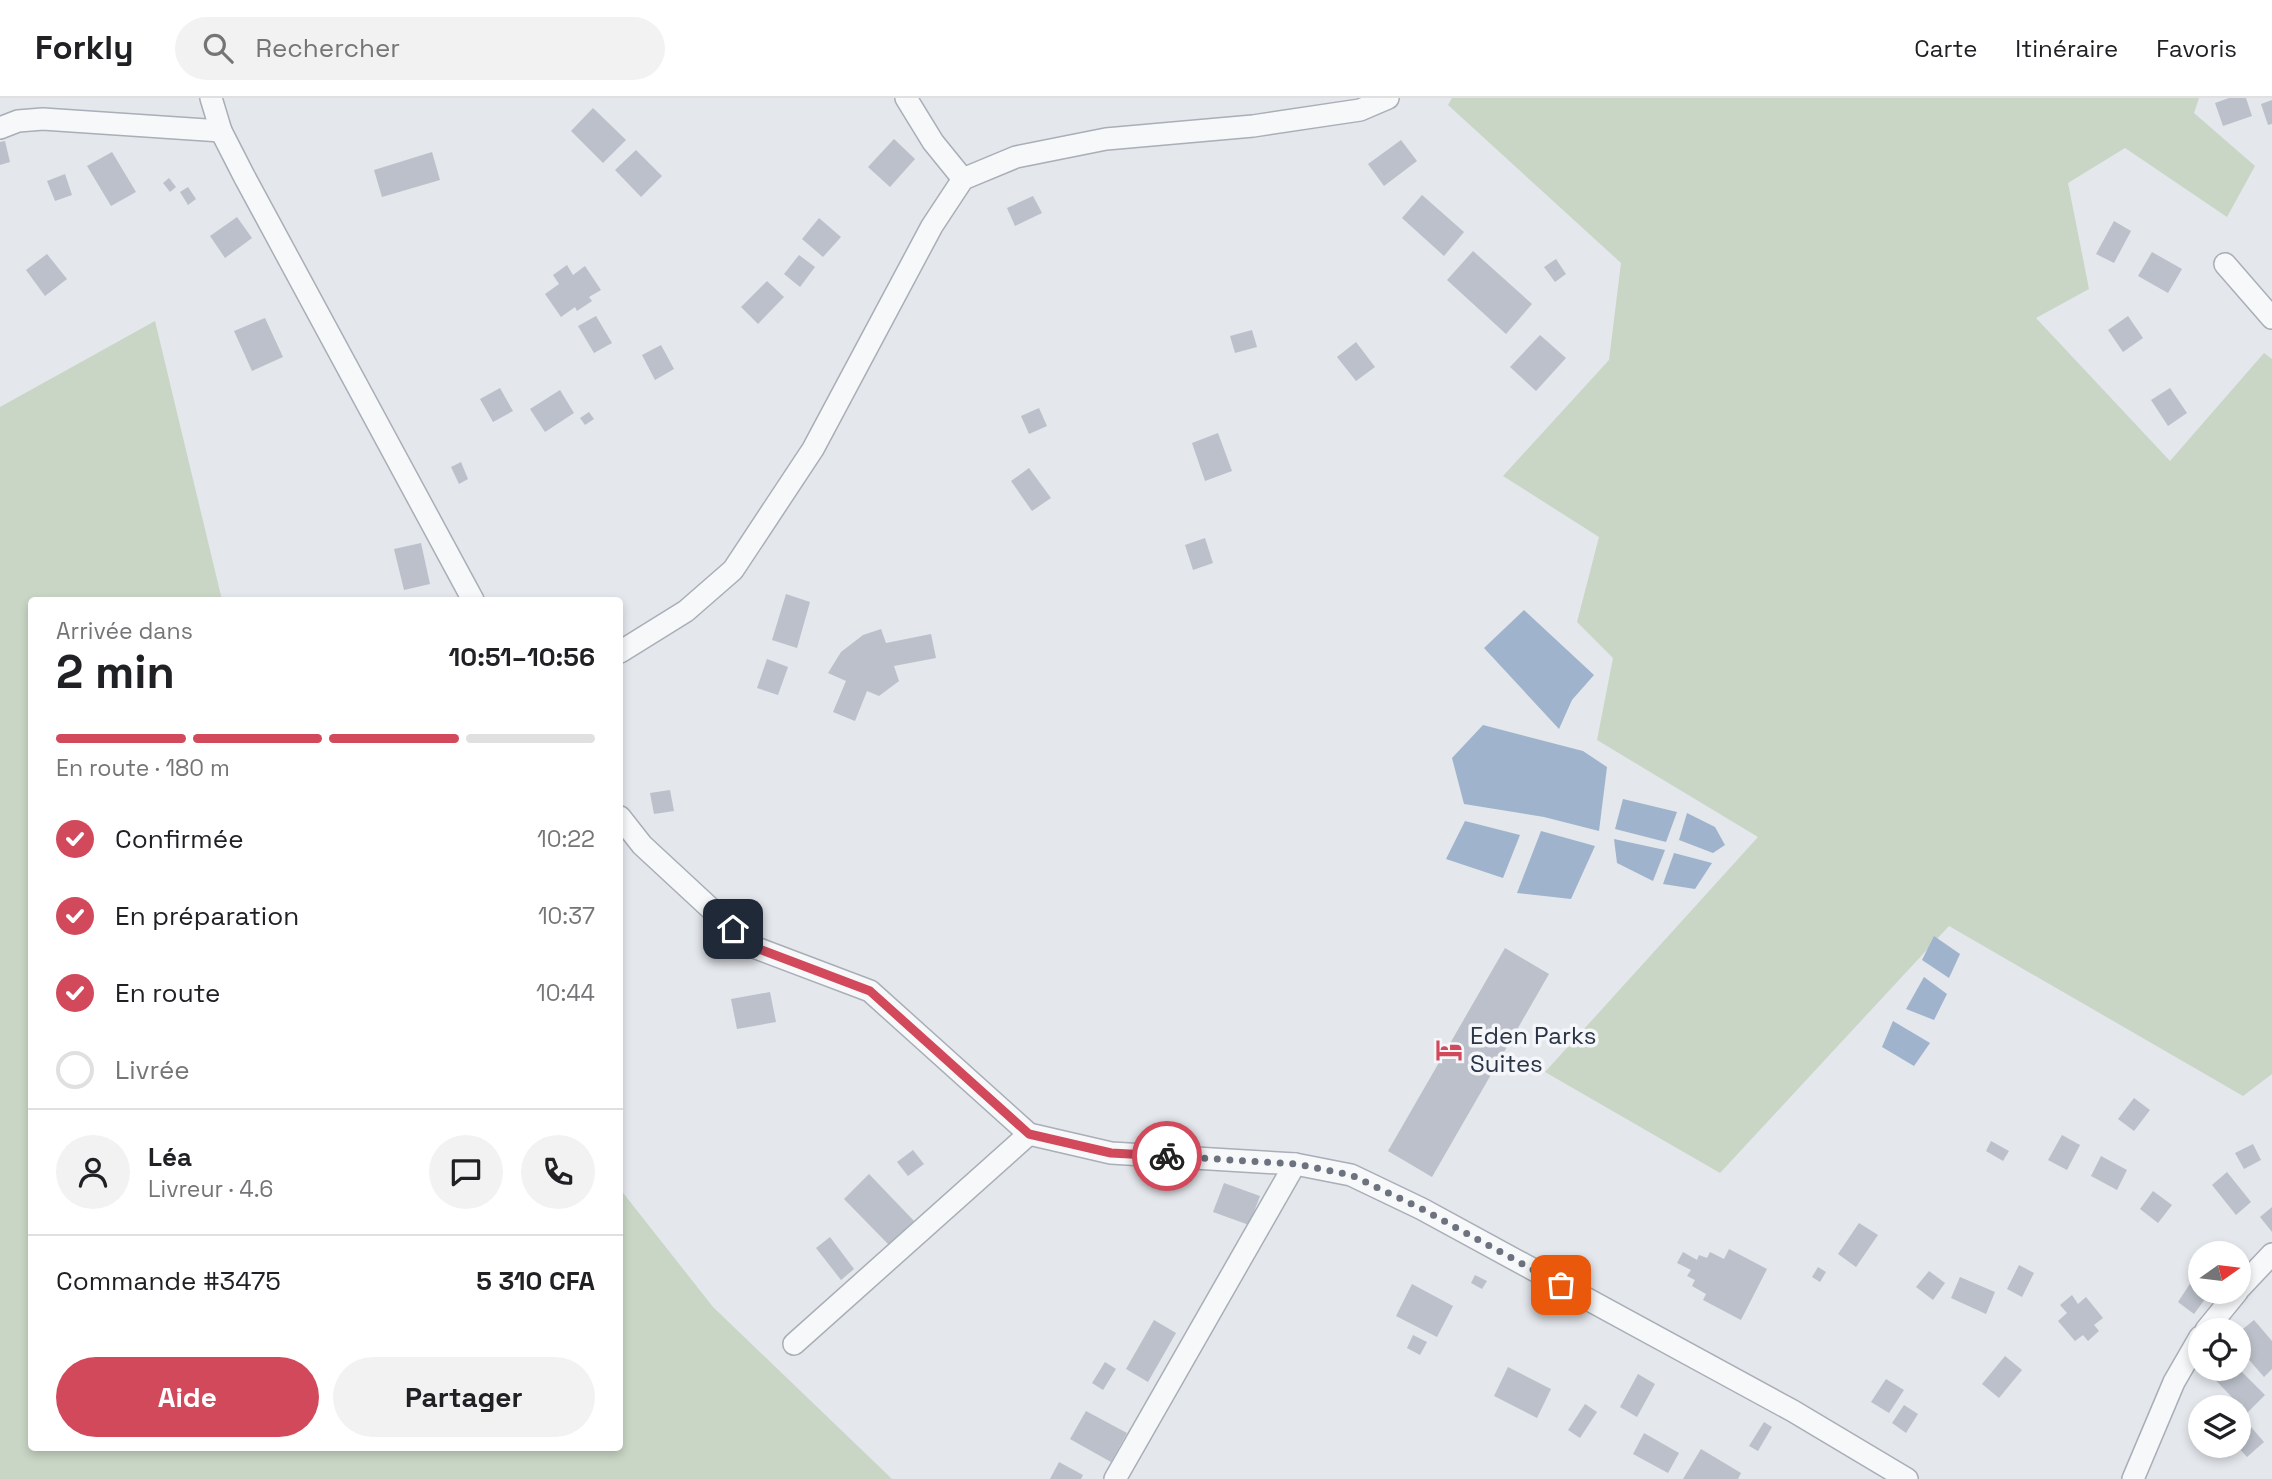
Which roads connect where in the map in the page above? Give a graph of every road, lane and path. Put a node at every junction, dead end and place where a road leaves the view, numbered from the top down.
1 (211, 98) edge
2 (906, 98) edge
3 (1388, 98) edge
4 (0, 128) edge
5 (221, 131) junction
6 (963, 179) junction
7 (2225, 264) dead end
8 (2272, 318) edge
9 (471, 597) edge
10 (623, 650) edge
11 (623, 821) edge
12 (1029, 1134) junction
13 (1296, 1164) junction
14 (2272, 1254) edge
15 (2251, 1277) edge
16 (2227, 1304) edge
17 (2216, 1318) edge
18 (794, 1344) dead end
19 (2188, 1358) edge
20 (1115, 1479) edge
21 (1907, 1479) edge
22 (2133, 1479) edge

1 - 5 street
2 - 6 street
3 - 6 street
4 - 5 street
5 - 9 street
6 - 10 street
7 - 8 street
11 - 12 street
12 - 13 street
12 - 18 street
13 - 20 street
13 - 21 street
14 - 15 street
16 - 17 street
19 - 22 street

